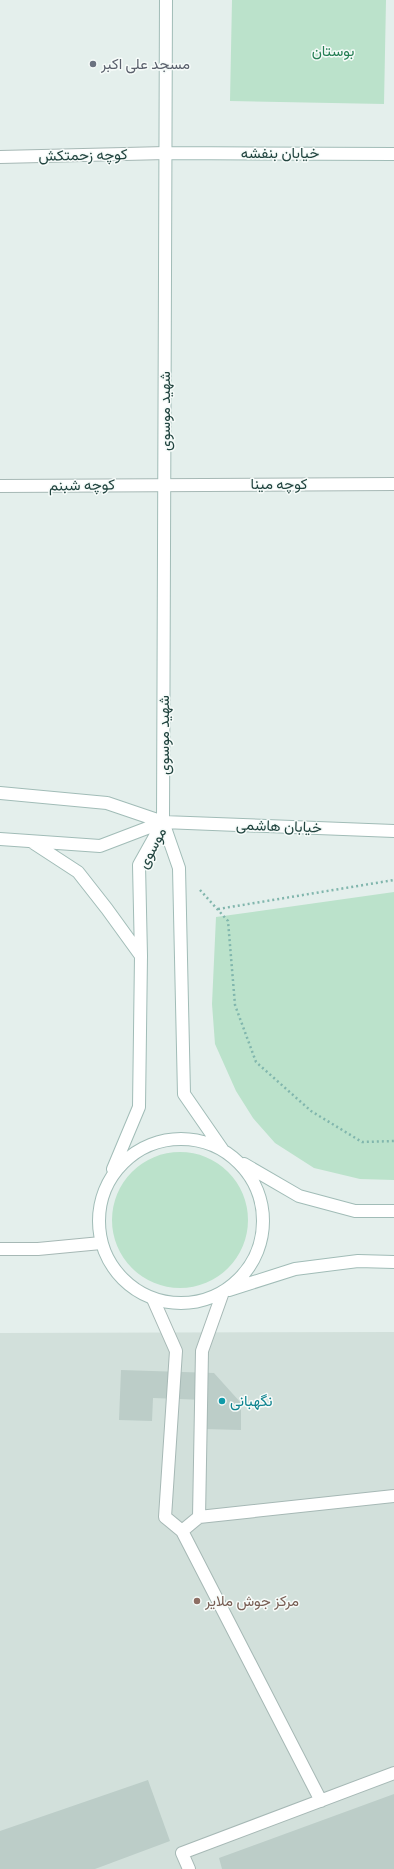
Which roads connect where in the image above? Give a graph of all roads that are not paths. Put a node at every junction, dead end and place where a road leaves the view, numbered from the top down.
1 (166, 0) edge
2 (166, 153) junction
3 (394, 154) edge
4 (0, 157) edge
5 (164, 484) junction
6 (394, 484) edge
7 (0, 486) edge
8 (0, 793) edge
9 (163, 822) junction
10 (394, 831) edge
11 (0, 839) edge
12 (31, 841) junction
13 (141, 956) junction
14 (222, 1149) junction
15 (239, 1162) junction
16 (109, 1180) junction
17 (394, 1211) edge
18 (101, 1243) junction
19 (0, 1250) edge
20 (394, 1262) edge
21 (223, 1292) junction
22 (153, 1299) junction
23 (394, 1496) edge
24 (199, 1517) junction
25 (182, 1531) junction
26 (394, 1773) edge
27 (321, 1801) junction
28 (189, 1869) edge

1 - 2 main road, شهید موسوی
2 - 3 main road, خیابان بنفشه
2 - 4 main road, کوچه زحمتکش
2 - 5 main road, شهید موسوی
5 - 6 main road, کوچه مینا
5 - 7 main road, کوچه شبنم
5 - 9 main road, شهید موسوی
8 - 9 main road
9 - 10 main road, خیابان هاشمی
9 - 12 main road
9 - 13 main road, موسوی
9 - 14 main road, موسوی
11 - 12 main road
12 - 13 main road
13 - 16 main road, موسوی
14 - 15 main road
14 - 16 main road
15 - 17 main road
15 - 21 main road
16 - 18 main road
18 - 19 main road
18 - 22 main road
20 - 21 main road
21 - 22 main road
21 - 24 main road
22 - 25 main road
23 - 24 main road
24 - 25 main road
25 - 27 main road
26 - 27 main road
27 - 28 main road

